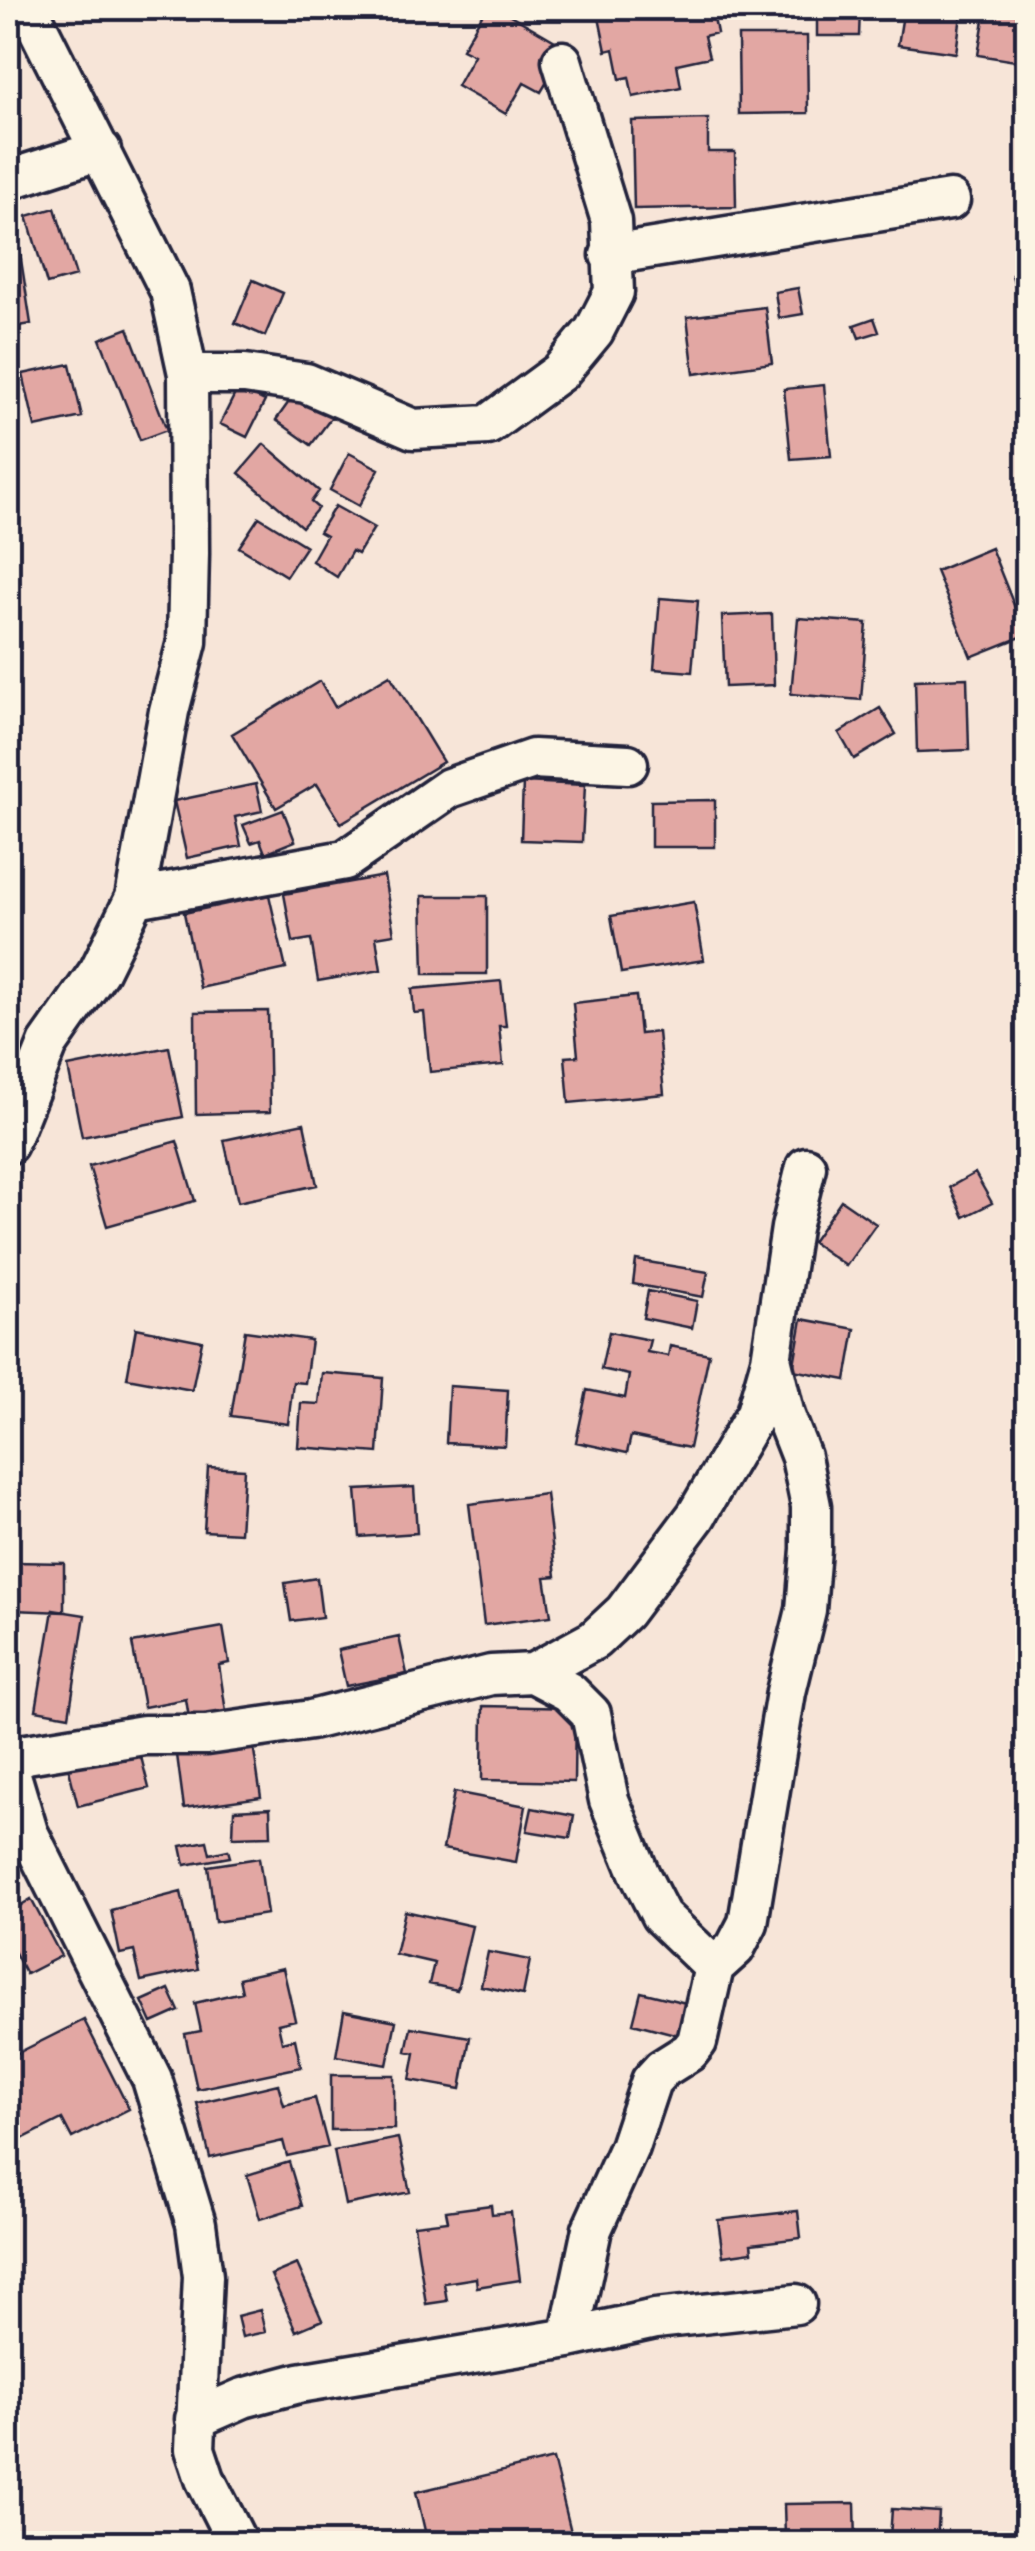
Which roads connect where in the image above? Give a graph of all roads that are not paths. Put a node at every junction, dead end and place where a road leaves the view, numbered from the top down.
1 (28, 8) edge
2 (562, 61) dead end
3 (101, 150) junction
4 (8, 180) edge
5 (950, 200) dead end
6 (610, 255) junction
7 (188, 374) junction
8 (628, 764) dead end
9 (135, 898) junction
10 (8, 1144) edge
11 (806, 1167) dead end
12 (772, 1360) junction
13 (532, 1673) junction
14 (8, 1757) edge
15 (8, 1765) edge
16 (714, 1967) junction
17 (796, 2304) dead end
18 (569, 2338) junction
19 (195, 2419) junction
20 (238, 2544) edge

1 - 3 street
2 - 6 street
3 - 4 street
3 - 7 street
5 - 6 street
6 - 7 street
7 - 9 street
8 - 9 street
9 - 10 street
11 - 12 street
12 - 13 street
12 - 16 street
13 - 14 street
13 - 16 street
15 - 19 street
16 - 18 street
17 - 18 street
18 - 19 street
19 - 20 street

